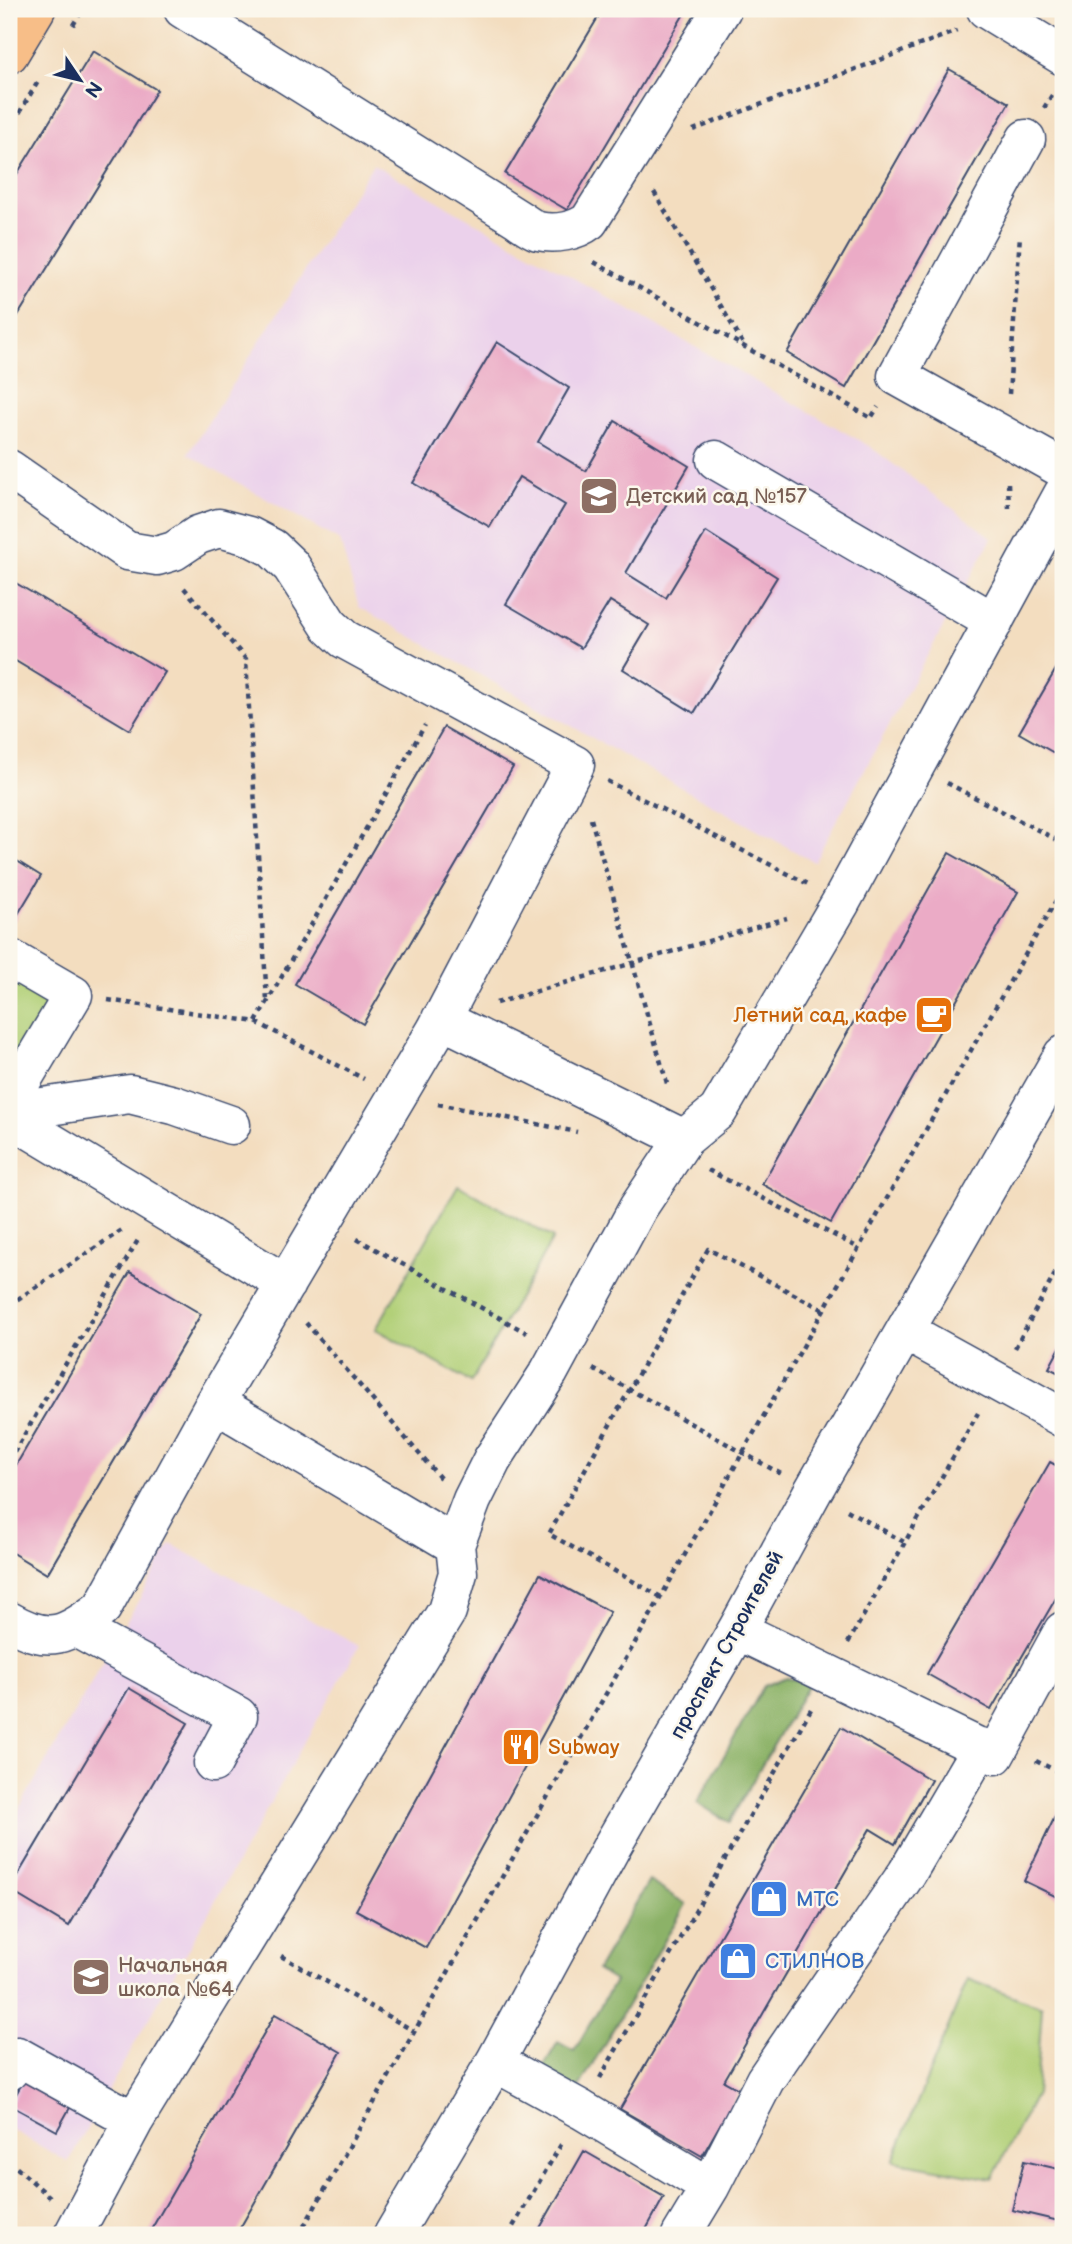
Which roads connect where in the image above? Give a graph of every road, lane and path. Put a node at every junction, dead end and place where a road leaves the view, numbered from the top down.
1 (36, 9) edge
2 (183, 9) edge
3 (722, 9) edge
4 (991, 12) edge
5 (9, 54) edge
6 (1063, 56) edge
7 (1026, 139) dead end
8 (632, 154) junction
9 (538, 231) junction
10 (1020, 234) dead end
11 (745, 347) junction
12 (897, 376) junction
13 (1006, 437) junction
14 (716, 460) dead end
15 (9, 469) edge
16 (1063, 469) edge
17 (1063, 494) edge
18 (1009, 521) dead end
19 (157, 556) junction
20 (994, 622) junction
21 (443, 693) junction
22 (575, 765) junction
23 (915, 766) junction
24 (1063, 843) edge
25 (1063, 888) edge
26 (841, 902) junction
27 (9, 958) edge
28 (633, 963) junction
29 (73, 995) junction
30 (267, 1001) junction
31 (441, 1019) junction
32 (256, 1022) junction
33 (1063, 1055) edge
34 (397, 1096) junction
35 (9, 1102) edge
36 (9, 1114) edge
37 (231, 1125) dead end
38 (582, 1133) dead end
39 (693, 1153) junction
40 (158, 1206) junction
41 (323, 1220) junction
42 (859, 1248) junction
43 (1063, 1259) edge
44 (283, 1288) junction
45 (9, 1305) edge
46 (824, 1311) junction
47 (905, 1331) junction
48 (560, 1351) junction
49 (996, 1383) junction
50 (623, 1386) dead end
51 (630, 1390) junction
52 (215, 1403) junction
53 (1063, 1418) edge
54 (742, 1453) junction
55 (9, 1461) edge
56 (468, 1510) junction
57 (455, 1545) junction
58 (661, 1597) junction
59 (76, 1628) junction
60 (737, 1630) junction
61 (1063, 1631) edge
62 (13, 1634) edge
63 (831, 1674) junction
64 (981, 1747) junction
65 (213, 1763) dead end
66 (317, 1977) dead end
67 (414, 2032) junction
68 (495, 2062) junction
69 (9, 2071) edge
70 (582, 2110) junction
71 (134, 2121) junction
72 (9, 2161) edge
73 (710, 2187) junction
74 (77, 2229) edge
75 (299, 2235) edge
76 (393, 2235) edge
77 (508, 2235) edge
78 (681, 2235) edge

1 - 5 main road
2 - 9 street
3 - 8 street
4 - 6 street
4 - 8 path
7 - 12 street
8 - 9 street
8 - 11 path
9 - 11 path
10 - 13 path
11 - 12 path
12 - 13 street
13 - 16 street
13 - 18 path
14 - 20 street
15 - 19 street
17 - 20 street
19 - 21 street
19 - 30 path
20 - 23 street
21 - 22 street
21 - 30 path
22 - 26 path
22 - 28 path
22 - 31 street
23 - 24 path
23 - 26 street
25 - 42 path
26 - 28 path
26 - 39 street
27 - 29 street
28 - 31 path
28 - 39 path
29 - 32 path
29 - 35 street
30 - 32 path
31 - 34 street
31 - 39 street
32 - 34 path
33 - 47 street, проспект Строителей
34 - 38 path
34 - 41 street
36 - 37 street
36 - 40 street
39 - 42 path
39 - 48 street
40 - 44 street
40 - 45 path
40 - 55 path
41 - 44 street
41 - 48 path
42 - 46 path
43 - 49 path
44 - 52 street
44 - 56 path
46 - 51 path
46 - 54 path
47 - 49 street
47 - 60 street, проспект Строителей
48 - 56 street
49 - 53 street
49 - 63 path
50 - 51 path
51 - 54 path
51 - 58 path
52 - 57 street
52 - 59 street
54 - 58 path
56 - 57 street
57 - 71 street
58 - 67 path
59 - 62 street
59 - 65 street
60 - 63 street
60 - 68 street, проспект Строителей
61 - 64 street
63 - 64 street
63 - 70 path
64 - 73 street
66 - 67 path
67 - 75 path
68 - 70 street
68 - 76 street, проспект Строителей
69 - 71 street
70 - 73 street
70 - 77 path
71 - 74 street
72 - 74 path
73 - 78 street

